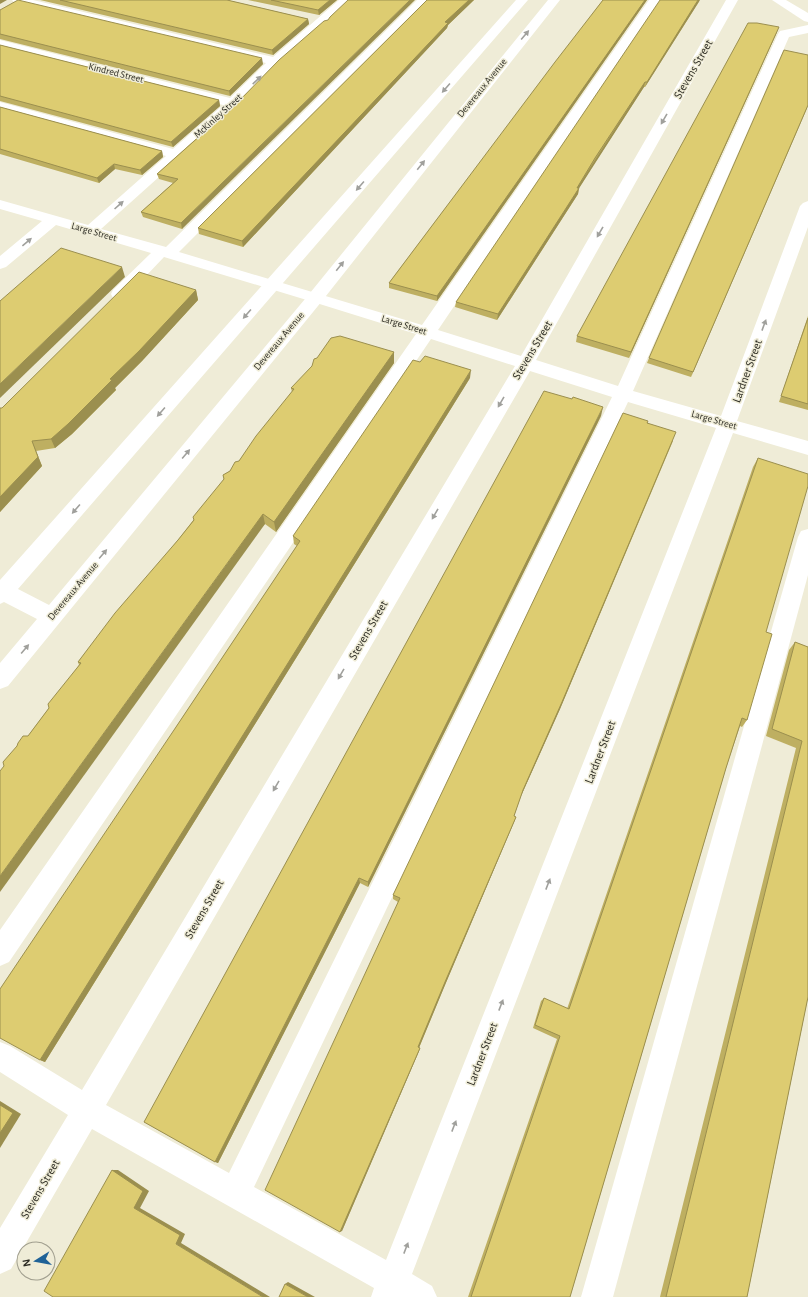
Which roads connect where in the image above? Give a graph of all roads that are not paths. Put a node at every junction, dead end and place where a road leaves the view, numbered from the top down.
1 (18, 0) edge
2 (346, 0) edge
3 (424, 0) edge
4 (522, 0) edge
5 (554, 0) edge
6 (655, 0) edge
7 (732, 0) edge
8 (778, 0) edge
9 (6, 7) edge
10 (808, 18) edge
11 (808, 29) edge
12 (0, 44) edge
13 (471, 59) junction
14 (276, 61) junction
15 (500, 65) junction
16 (233, 103) junction
17 (0, 106) edge
18 (176, 154) junction
19 (0, 204) edge
20 (808, 206) edge
21 (53, 220) junction
22 (90, 231) junction
23 (166, 252) junction
24 (0, 264) edge
25 (273, 285) junction
26 (316, 297) junction
27 (106, 306) edge
28 (428, 333) junction
29 (524, 362) junction
30 (623, 394) junction
31 (727, 424) junction
32 (808, 448) edge
33 (808, 537) edge
34 (2, 594) edge
35 (52, 616) junction
36 (0, 679) edge
37 (0, 953) edge
38 (0, 1056) edge
39 (87, 1110) junction
40 (236, 1192) junction
41 (0, 1258) edge
42 (390, 1289) edge
43 (421, 1297) edge
44 (597, 1297) edge

1 - 9 main road
1 - 14 main road
2 - 14 main road, McKinley Street
3 - 23 main road
4 - 13 main road
15 -> 5 main road, Devereaux Avenue
6 - 28 main road
7 -> 29 main road, Stevens Street
8 - 10 main road
11 - 30 main road
12 - 16 main road, Kindred Street
13 - 15 main road
13 -> 25 main road
16 -> 14 main road, McKinley Street
26 -> 15 main road, Devereaux Avenue
16 - 18 main road, McKinley Street
17 - 18 main road
22 -> 18 main road, McKinley Street
19 - 21 main road, Large Street
31 -> 20 main road, Lardner Street
21 - 22 main road, Large Street
24 -> 21 main road
22 - 23 main road, Large Street
23 - 25 main road, Large Street
23 - 27 main road
25 - 26 main road, Large Street
25 -> 34 main road
26 - 28 main road, Large Street
35 -> 26 main road, Devereaux Avenue
28 - 29 main road, Large Street
28 - 37 main road
29 - 30 main road, Large Street
29 -> 39 main road, Stevens Street
30 - 31 main road, Large Street
30 - 40 main road
31 - 32 main road, Large Street
42 -> 31 main road, Lardner Street
33 - 44 main road
34 - 35 main road
36 -> 35 main road, Devereaux Avenue
38 - 39 main road
39 - 40 main road
39 - 41 main road, Stevens Street
40 - 42 main road
42 - 43 main road

